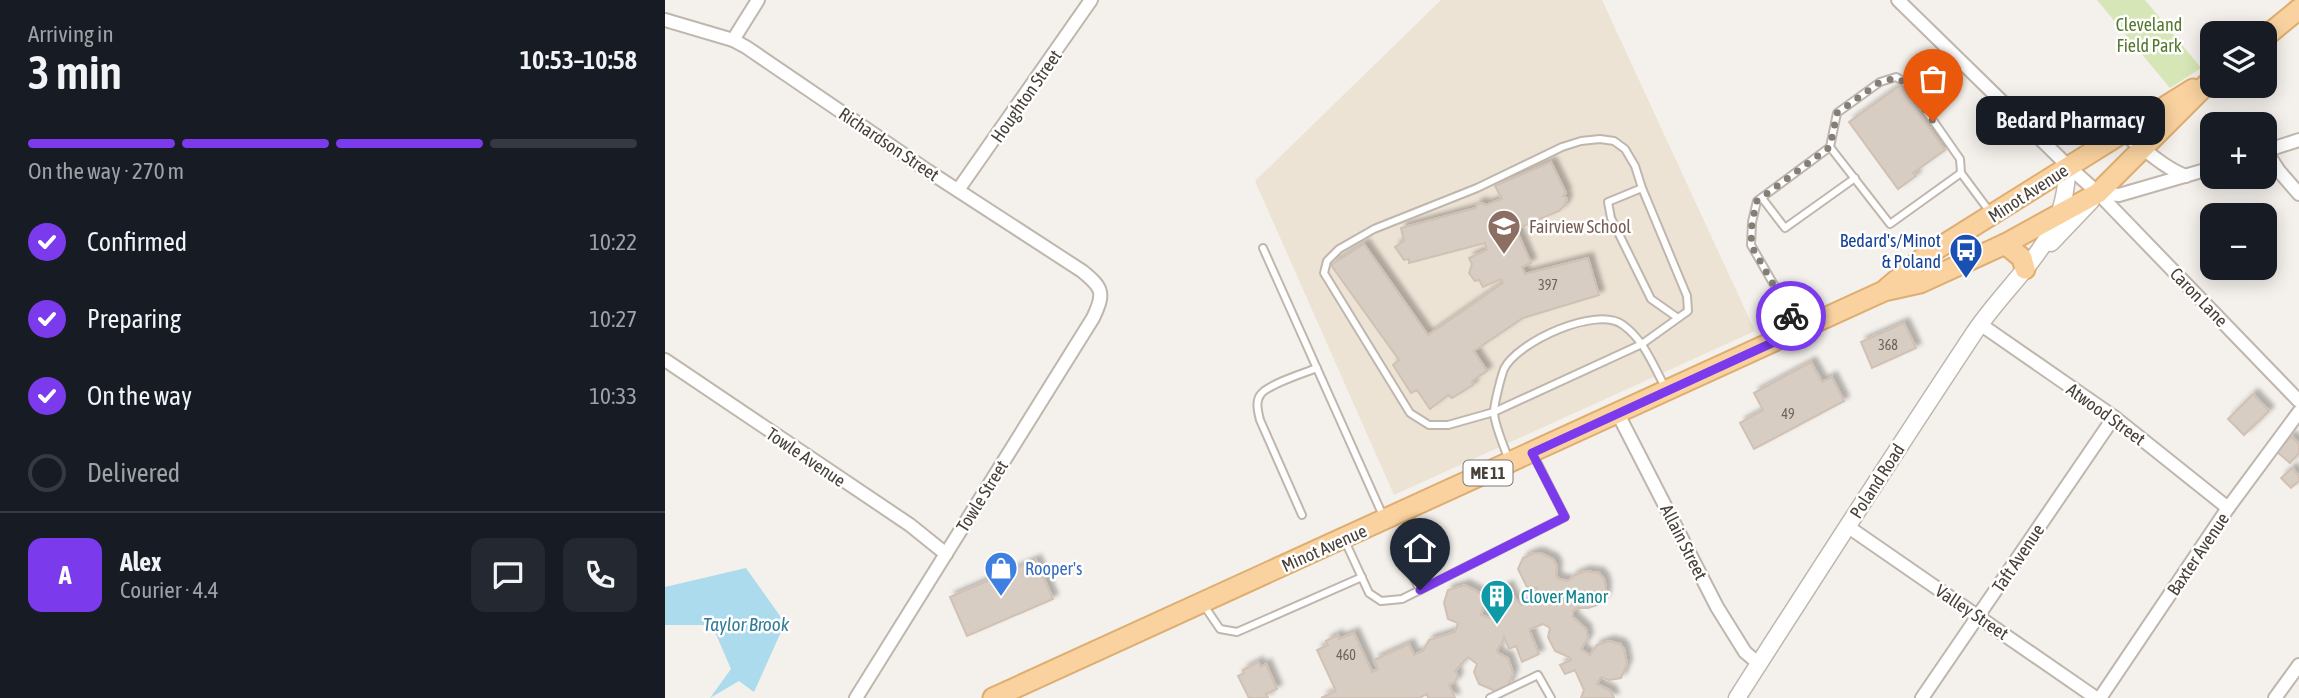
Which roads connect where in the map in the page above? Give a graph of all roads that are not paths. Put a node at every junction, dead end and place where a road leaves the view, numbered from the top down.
1 (758, 0) edge
2 (1091, 0) edge
3 (1898, 0) edge
4 (2299, 9) edge
5 (665, 20) edge
6 (2277, 27) edge
7 (733, 40) junction
8 (2200, 85) edge
9 (2200, 91) edge
10 (2122, 133) junction
11 (2299, 140) edge
12 (1830, 147) junction
13 (2277, 147) edge
14 (2145, 148) junction
15 (2068, 166) junction
16 (2277, 168) edge
17 (2200, 171) edge
18 (1961, 173) junction
19 (2186, 176) junction
20 (1855, 178) junction
21 (1642, 188) junction
22 (958, 190) junction
23 (2098, 193) junction
24 (2299, 194) edge
25 (1762, 198) junction
26 (2060, 214) junction
27 (1993, 216) junction
28 (2005, 244) junction
29 (1263, 248) dead end
30 (2025, 269) junction
31 (1101, 291) joint
32 (1884, 291) junction
33 (1678, 318) junction
34 (1980, 324) junction
35 (1800, 330) junction
36 (1642, 344) junction
37 (665, 360) edge
38 (1317, 368) junction
39 (1667, 391) junction
40 (2299, 401) edge
41 (1494, 412) junction
42 (2299, 412) edge
43 (1618, 414) junction
44 (2114, 417) junction
45 (1532, 453) junction
46 (1510, 464) junction
47 (2228, 508) junction
48 (1302, 515) dead end
49 (1385, 520) junction
50 (1847, 526) junction
51 (1344, 539) junction
52 (1397, 544) dead end
53 (946, 554) junction
54 (1362, 577) junction
55 (1420, 590) junction
56 (1202, 604) junction
57 (1979, 616) junction
58 (1759, 664) junction
59 (2299, 664) edge
60 (856, 698) edge
61 (993, 698) edge
62 (1490, 698) edge
63 (1551, 698) edge
64 (1737, 698) edge
65 (1922, 698) edge
66 (2098, 698) edge
67 (2276, 698) edge

1 - 7 street
2 - 22 street, Houghton Street
3 - 15 street, Caron Lane
4 - 6 main road
5 - 7 street, Richardson Street
7 - 22 street, Richardson Street
8 - 10 main road, Minot Avenue / ME 11
9 - 14 main road, ME 11
10 - 14 street
10 - 15 main road, Minot Avenue / ME 11
11 - 13 street
12 - 18 lane
12 - 20 lane
12 - 25 lane
14 - 19 street
14 - 23 main road, ME 11
15 - 23 street, Caron Lane
15 - 26 street, Poland Road
15 - 27 main road, Minot Avenue / ME 11
16 - 24 street
17 - 19 street
18 - 20 lane
18 - 27 lane
19 - 23 street
20 - 25 lane
21 - 33 lane
21 - 33 lane
21 - 41 lane
22 - 31 street, Richardson Street
23 - 26 main road, Minot Avenue / ME 11
23 - 30 street, Poland Road
23 - 40 street, Caron Lane
25 - 35 lane
26 - 28 main road, Minot Avenue / ME 11
26 - 30 street, Poland Road
27 - 32 main road, Minot Avenue / ME 11
28 - 30 main road
28 - 32 main road, Minot Avenue / ME 11
29 - 38 lane
30 - 34 street, Poland Road
31 - 53 street, Towle Street
32 - 35 main road, Minot Avenue / ME 11
33 - 36 lane
34 - 44 street, Atwood Street
34 - 50 street, Poland Road
35 - 39 main road, Minot Avenue / ME 11
36 - 39 lane
36 - 41 lane
36 - 41 lane
37 - 53 street, Towle Avenue
38 - 48 lane
38 - 49 lane
39 - 43 main road, Minot Avenue / ME 11
41 - 46 lane
42 - 47 street, Baxter Avenue
43 - 45 main road, Minot Avenue / ME 11
43 - 58 street, Allain Street
44 - 47 street, Atwood Street
44 - 57 street, Taft Avenue
45 - 46 main road, Minot Avenue / ME 11
45 - 55 lane
46 - 49 main road, Minot Avenue / ME 11
47 - 66 street, Baxter Avenue
49 - 51 main road, Minot Avenue / ME 11
50 - 57 street, Valley Street
50 - 58 street, Poland Road
51 - 54 lane
51 - 56 main road, Minot Avenue / ME 11
52 - 55 lane
53 - 60 street, Towle Street
54 - 55 lane
54 - 56 lane
56 - 61 main road, Minot Avenue / ME 11
57 - 65 street, Taft Avenue
57 - 66 street, Valley Street
58 - 64 street, Poland Road
59 - 67 street
62 - 63 lane

